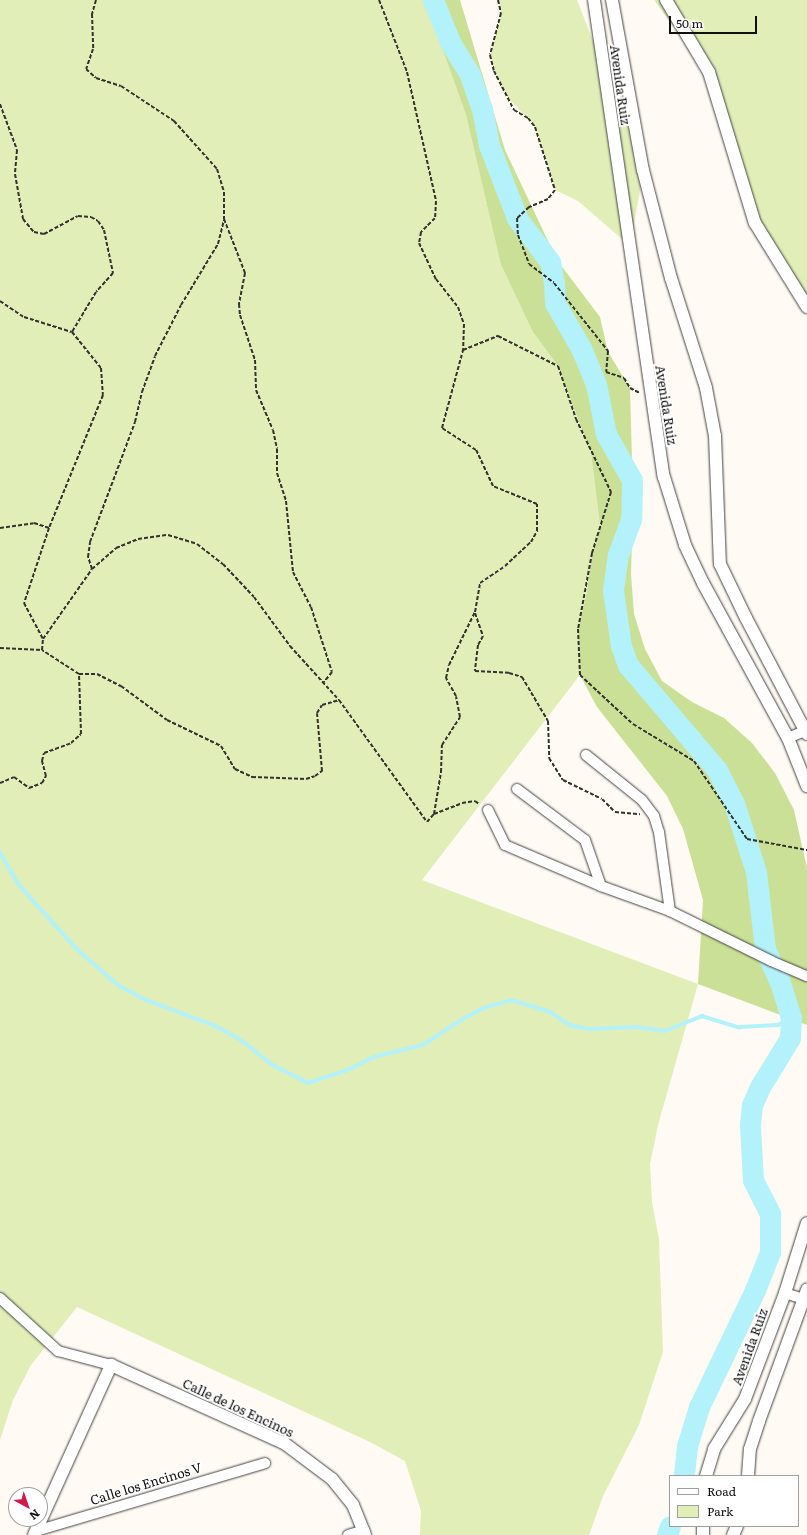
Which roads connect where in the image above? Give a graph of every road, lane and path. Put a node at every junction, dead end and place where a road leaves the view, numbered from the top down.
1 (96, 0) edge
2 (379, 0) edge
3 (498, 0) edge
4 (594, 0) edge
5 (612, 0) edge
6 (666, 0) edge
7 (0, 104) edge
8 (224, 219) junction
9 (0, 301) edge
10 (807, 307) edge
11 (72, 332) junction
12 (463, 350) junction
13 (640, 400) dead end
14 (0, 528) edge
15 (49, 528) junction
16 (92, 569) junction
17 (475, 612) junction
18 (43, 639) junction
19 (0, 648) edge
20 (42, 650) junction
21 (79, 674) junction
22 (324, 682) junction
23 (339, 700) junction
24 (806, 731) edge
25 (788, 738) junction
26 (586, 755) dead end
27 (0, 783) edge
28 (807, 786) edge
29 (517, 789) dead end
30 (488, 810) joint
31 (434, 814) junction
32 (654, 816) junction
33 (807, 850) edge
34 (601, 886) junction
35 (670, 911) junction
36 (807, 976) edge
37 (807, 1222) edge
38 (785, 1293) junction
39 (805, 1295) edge
40 (0, 1298) edge
41 (111, 1365) junction
42 (265, 1463) dead end
43 (706, 1475) edge
44 (748, 1475) edge
45 (35, 1533) edge
46 (364, 1533) edge
47 (348, 1535) edge

1 - 8 path
2 - 12 path
3 - 13 path
4 - 25 street, Avenida Ruiz
5 - 24 street, Avenida Ruiz
6 - 10 street
7 - 11 path
8 - 16 path
8 - 22 path
9 - 11 path
11 - 15 path
12 - 17 path
12 - 33 path
14 - 15 path
15 - 18 path
16 - 18 path
16 - 22 path
17 - 31 path
17 - 32 path
18 - 20 path
19 - 20 path
20 - 21 path
21 - 23 path
21 - 27 path
22 - 23 path
23 - 31 path
24 - 25 street
25 - 28 street, Avenida Ruiz
26 - 32 street
29 - 34 street
30 - 31 path
30 - 34 street
32 - 35 street
34 - 35 street
35 - 36 street
37 - 38 street, Avenida Ruiz
38 - 39 street
38 - 43 street, Avenida Ruiz
39 - 44 street
40 - 41 street
41 - 45 street, Calle los Encinos V
41 - 46 street, Calle de los Encinos
42 - 45 street, Calle los Encinos V
46 - 47 street

